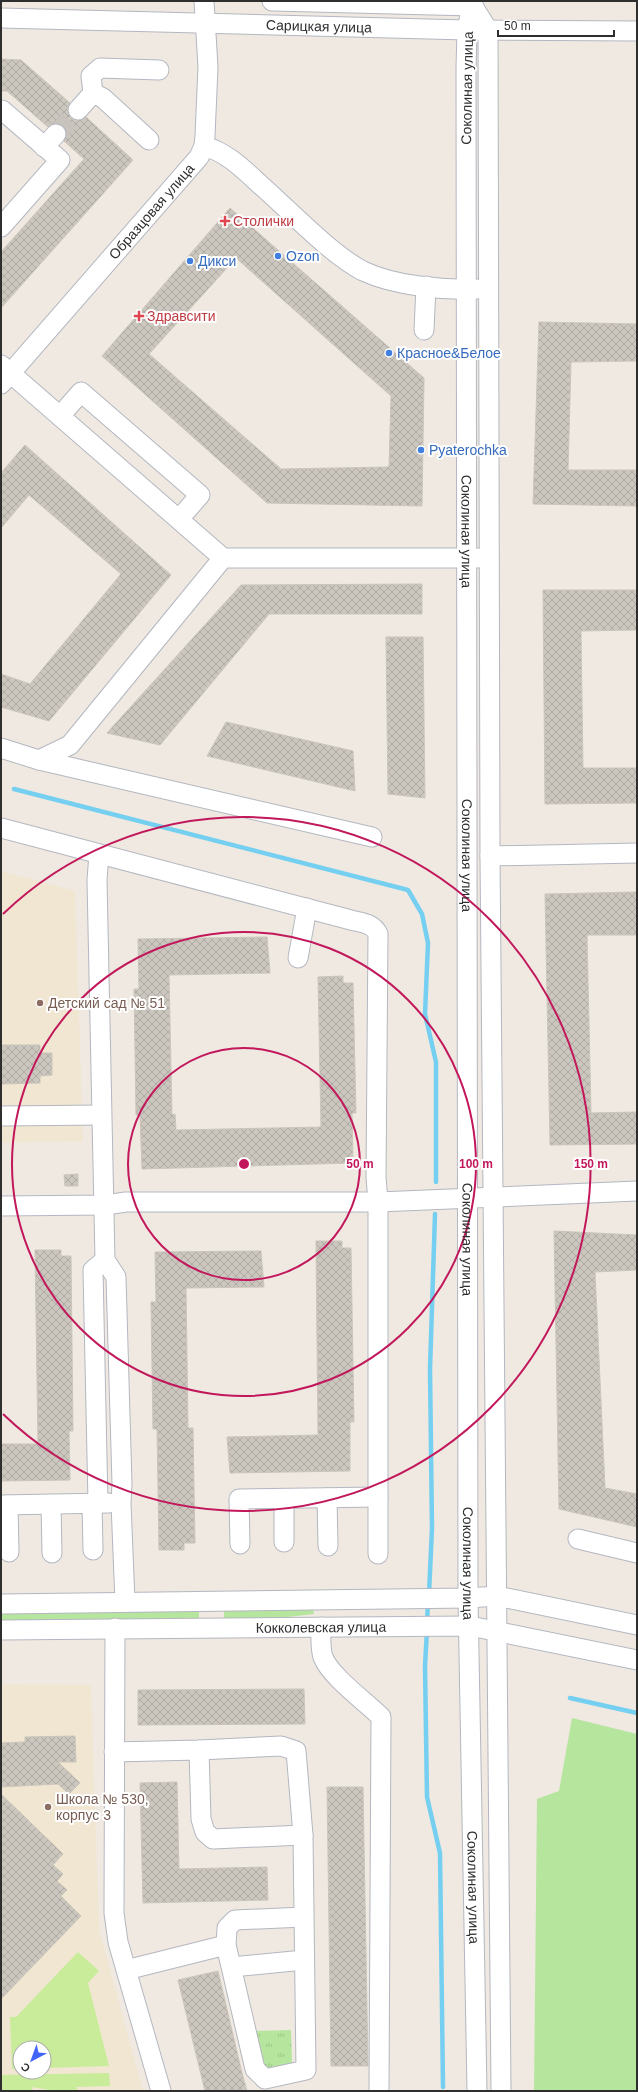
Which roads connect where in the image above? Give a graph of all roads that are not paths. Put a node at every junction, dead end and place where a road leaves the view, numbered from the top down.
1 (204, 1) edge
2 (272, 1) edge
3 (473, 4) edge
4 (1, 18) edge
5 (205, 24) junction
6 (467, 30) junction
7 (488, 30) junction
8 (637, 31) edge
9 (159, 70) dead end
10 (93, 93) junction
11 (78, 110) tunnel mouth
12 (1, 111) edge
13 (148, 140) dead end
14 (204, 146) junction
15 (1, 227) edge
16 (426, 286) junction
17 (488, 288) junction
18 (465, 289) junction
19 (424, 330) dead end
20 (4, 374) edge
21 (60, 416) junction
22 (178, 519) junction
23 (223, 558) junction
24 (466, 558) junction
25 (489, 558) junction
26 (1, 748) edge
27 (39, 760) junction
28 (1, 828) edge
29 (372, 837) dead end
30 (637, 853) edge
31 (99, 854) junction
32 (490, 856) junction
33 (307, 908) junction
34 (298, 958) dead end
35 (101, 1115) junction
36 (1, 1116) edge
37 (637, 1191) edge
38 (492, 1198) junction
39 (468, 1199) junction
40 (378, 1202) junction
41 (105, 1205) junction
42 (1, 1206) edge
43 (105, 1260) junction
44 (378, 1497) junction
45 (327, 1498) junction
46 (284, 1499) junction
47 (95, 1503) junction
48 (121, 1503) junction
49 (50, 1504) junction
50 (4, 1505) edge
51 (578, 1539) dead end
52 (284, 1542) dead end
53 (240, 1544) dead end
54 (328, 1546) dead end
55 (93, 1550) dead end
56 (8, 1552) dead end
57 (52, 1552) dead end
58 (637, 1553) edge
59 (378, 1554) dead end
60 (497, 1596) junction
61 (468, 1598) junction
62 (212, 1600) junction
63 (125, 1602) junction
64 (1, 1604) edge
65 (637, 1625) edge
66 (470, 1626) junction
67 (212, 1627) junction
68 (321, 1627) junction
69 (115, 1628) junction
70 (1, 1630) edge
71 (497, 1632) junction
72 (637, 1660) edge
73 (199, 1750) junction
74 (114, 1752) junction
75 (303, 1835) junction
76 (304, 1917) junction
77 (226, 1945) junction
78 (304, 1960) junction
79 (232, 1967) junction
80 (126, 1970) junction
81 (161, 2091) edge
82 (379, 2091) edge
83 (477, 2091) edge
84 (501, 2091) edge

1 - 5 street, Образцовая улица
2 - 3 street, Сарицкая улица
3 - 6 street, Соколиная улица
3 - 7 street, Соколиная улица
4 - 5 street, Сарицкая улица
5 - 6 street, Сарицкая улица
5 - 14 street, Образцовая улица
6 - 7 street, Сарицкая улица
6 - 18 street, Соколиная улица
7 - 8 street, Сарицкая улица
7 - 17 street, Соколиная улица
9 - 10 street
10 - 11 street
10 - 13 street
12 - 15 street
14 - 16 street
14 - 20 street, Образцовая улица
16 - 18 street
16 - 19 street
17 - 18 street
17 - 25 street, Соколиная улица
18 - 24 street, Соколиная улица
20 - 21 street
21 - 22 street
21 - 22 street
22 - 23 street
23 - 24 street
23 - 27 street
24 - 25 street
24 - 39 street, Соколиная улица
25 - 32 street, Соколиная улица
26 - 27 street
27 - 29 street
28 - 31 street
30 - 32 street
31 - 33 street
31 - 35 street
32 - 38 street, Соколиная улица
33 - 34 street
33 - 40 street
35 - 36 street
35 - 41 street
37 - 38 street
38 - 39 street
38 - 60 street, Соколиная улица
39 - 40 street
39 - 61 street, Соколиная улица
40 - 41 street
40 - 44 street
41 - 42 street
41 - 43 street
43 - 47 street
43 - 48 street
44 - 45 street
44 - 59 street
45 - 46 street
45 - 54 street
46 - 52 street
46 - 53 street
47 - 48 street
47 - 49 street
47 - 55 street
48 - 63 street
49 - 50 street
49 - 57 street
50 - 56 street
51 - 58 street
60 - 61 street, Кокколевская улица
60 - 65 street, Кокколевская улица
60 - 71 street, Соколиная улица
61 - 62 street, Кокколевская улица
61 - 66 street, Соколиная улица
62 - 63 street, Кокколевская улица
62 - 67 street
63 - 64 street, Кокколевская улица
66 - 68 street, Кокколевская улица
66 - 71 street, Кокколевская улица
66 - 83 street, Соколиная улица
67 - 68 street, Кокколевская улица
67 - 69 street, Кокколевская улица
68 - 82 street
69 - 70 street, Кокколевская улица
69 - 74 street
71 - 72 street, Кокколевская улица
71 - 84 street, Соколиная улица
73 - 74 street
73 - 75 street
73 - 75 street
74 - 80 street
75 - 76 street
76 - 77 street
76 - 78 street
77 - 79 street
77 - 80 street
78 - 79 street
78 - 79 street
80 - 81 street

